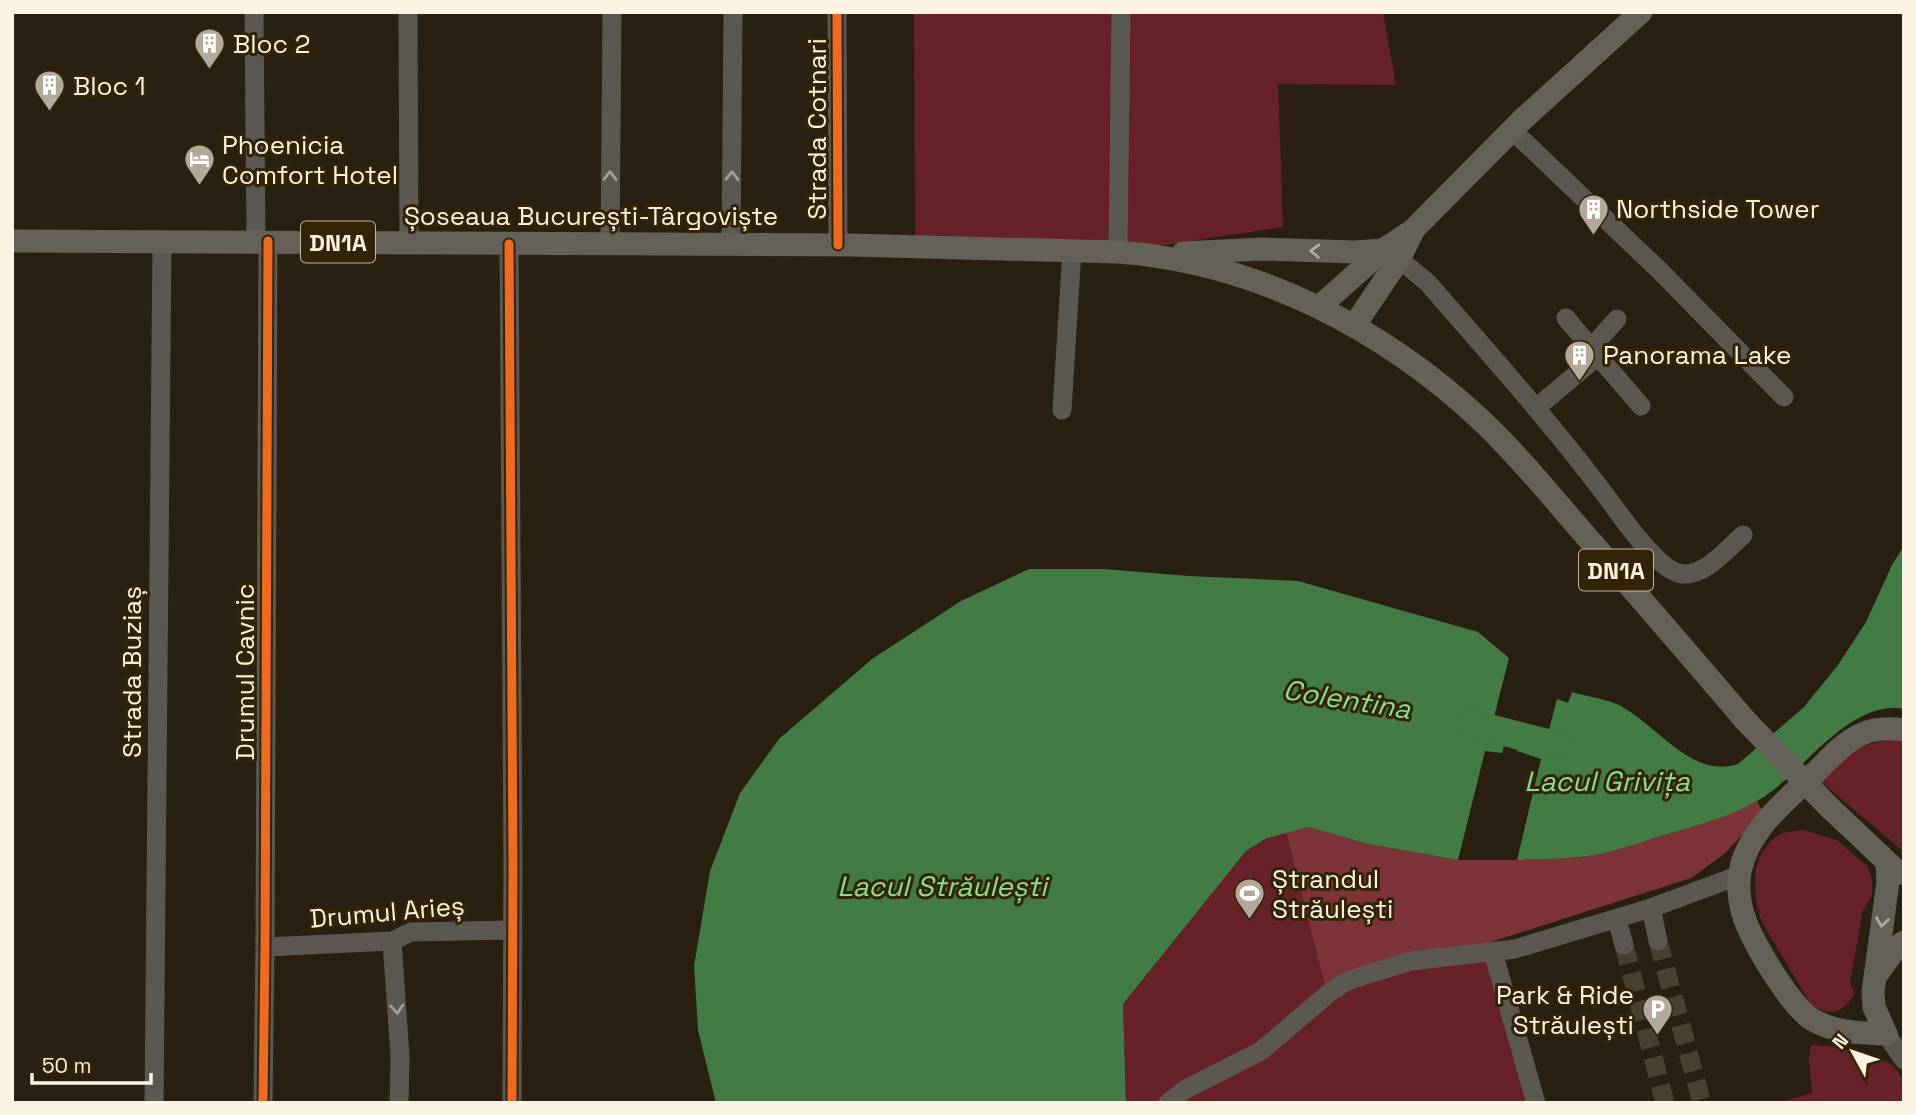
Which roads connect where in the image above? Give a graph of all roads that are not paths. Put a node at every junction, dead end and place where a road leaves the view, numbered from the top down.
1 (254, 12) edge
2 (408, 12) edge
3 (612, 12) edge
4 (733, 12) edge
5 (837, 12) edge
6 (1121, 12) edge
7 (1641, 12) edge
8 (1512, 130) junction
9 (12, 241) edge
10 (262, 241) junction
11 (162, 242) junction
12 (408, 243) junction
13 (509, 244) junction
14 (610, 244) junction
15 (731, 244) junction
16 (838, 245) junction
17 (1072, 250) junction
18 (1118, 252) junction
19 (1391, 254) junction
20 (1159, 255) junction
21 (1319, 307) junction
22 (1566, 318) dead end
23 (1617, 319) dead end
24 (1354, 326) junction
25 (1594, 352) junction
26 (1784, 397) dead end
27 (1641, 406) dead end
28 (1536, 408) junction
29 (1062, 410) dead end
30 (1743, 535) dead end
31 (1904, 730) edge
32 (1898, 867) edge
33 (1740, 875) junction
34 (1651, 908) junction
35 (1617, 919) junction
36 (512, 930) junction
37 (392, 941) junction
38 (1658, 941) tunnel mouth
39 (1904, 942) edge
40 (1623, 945) tunnel mouth
41 (265, 947) junction
42 (1493, 952) junction
43 (1874, 979) junction
44 (1898, 1049) edge
45 (154, 1103) edge
46 (262, 1103) edge
47 (399, 1103) edge
48 (512, 1103) edge
49 (1168, 1103) edge
50 (1536, 1103) edge

1 - 10 street, Drumul Cavnic
2 - 12 street
14 -> 3 street
15 -> 4 street
5 - 16 street, Strada Cotnari
6 - 18 street
7 - 8 main road
8 - 19 main road
8 - 26 street
9 - 11 main road, Șoseaua București-Târgoviște / DN1A
10 - 11 main road, Șoseaua București-Târgoviște / DN1A
10 - 12 main road, Șoseaua București-Târgoviște / DN1A
10 - 41 street, Drumul Cavnic
11 - 45 street, Strada Buziaș
12 - 13 main road, Șoseaua București-Târgoviște / DN1A
13 - 14 main road, Șoseaua București-Târgoviște / DN1A
13 - 36 street
14 - 15 main road, Șoseaua București-Târgoviște / DN1A
15 - 16 main road, Șoseaua București-Târgoviște / DN1A
16 - 17 main road, Șoseaua București-Târgoviște / DN1A
17 - 18 main road, Șoseaua București-Târgoviște / DN1A
17 - 29 street
18 - 20 main road, Șoseaua București-Târgoviște / DN1A
19 -> 20 main road
19 - 21 main road
19 - 24 main road
19 - 28 street
20 - 21 main road, Șoseaua București-Târgoviște / DN1A
21 - 24 main road, Șoseaua București-Târgoviște / DN1A
22 - 25 street
23 - 25 street
24 - 32 main road, Șoseaua București-Târgoviște / DN1A, bridge
25 - 27 street
25 - 28 street
28 - 30 street
31 - 33 main road
32 -> 43 main road
33 - 34 street
33 - 44 main road
34 - 35 street
34 - 38 street
35 - 40 street
35 - 42 street
36 - 37 street, Drumul Arieș
36 - 48 street
37 - 41 street, Drumul Arieș
37 -> 47 street
39 - 43 main road
41 - 46 street, Drumul Cavnic
42 - 49 street
42 - 50 street
43 - 44 main road

